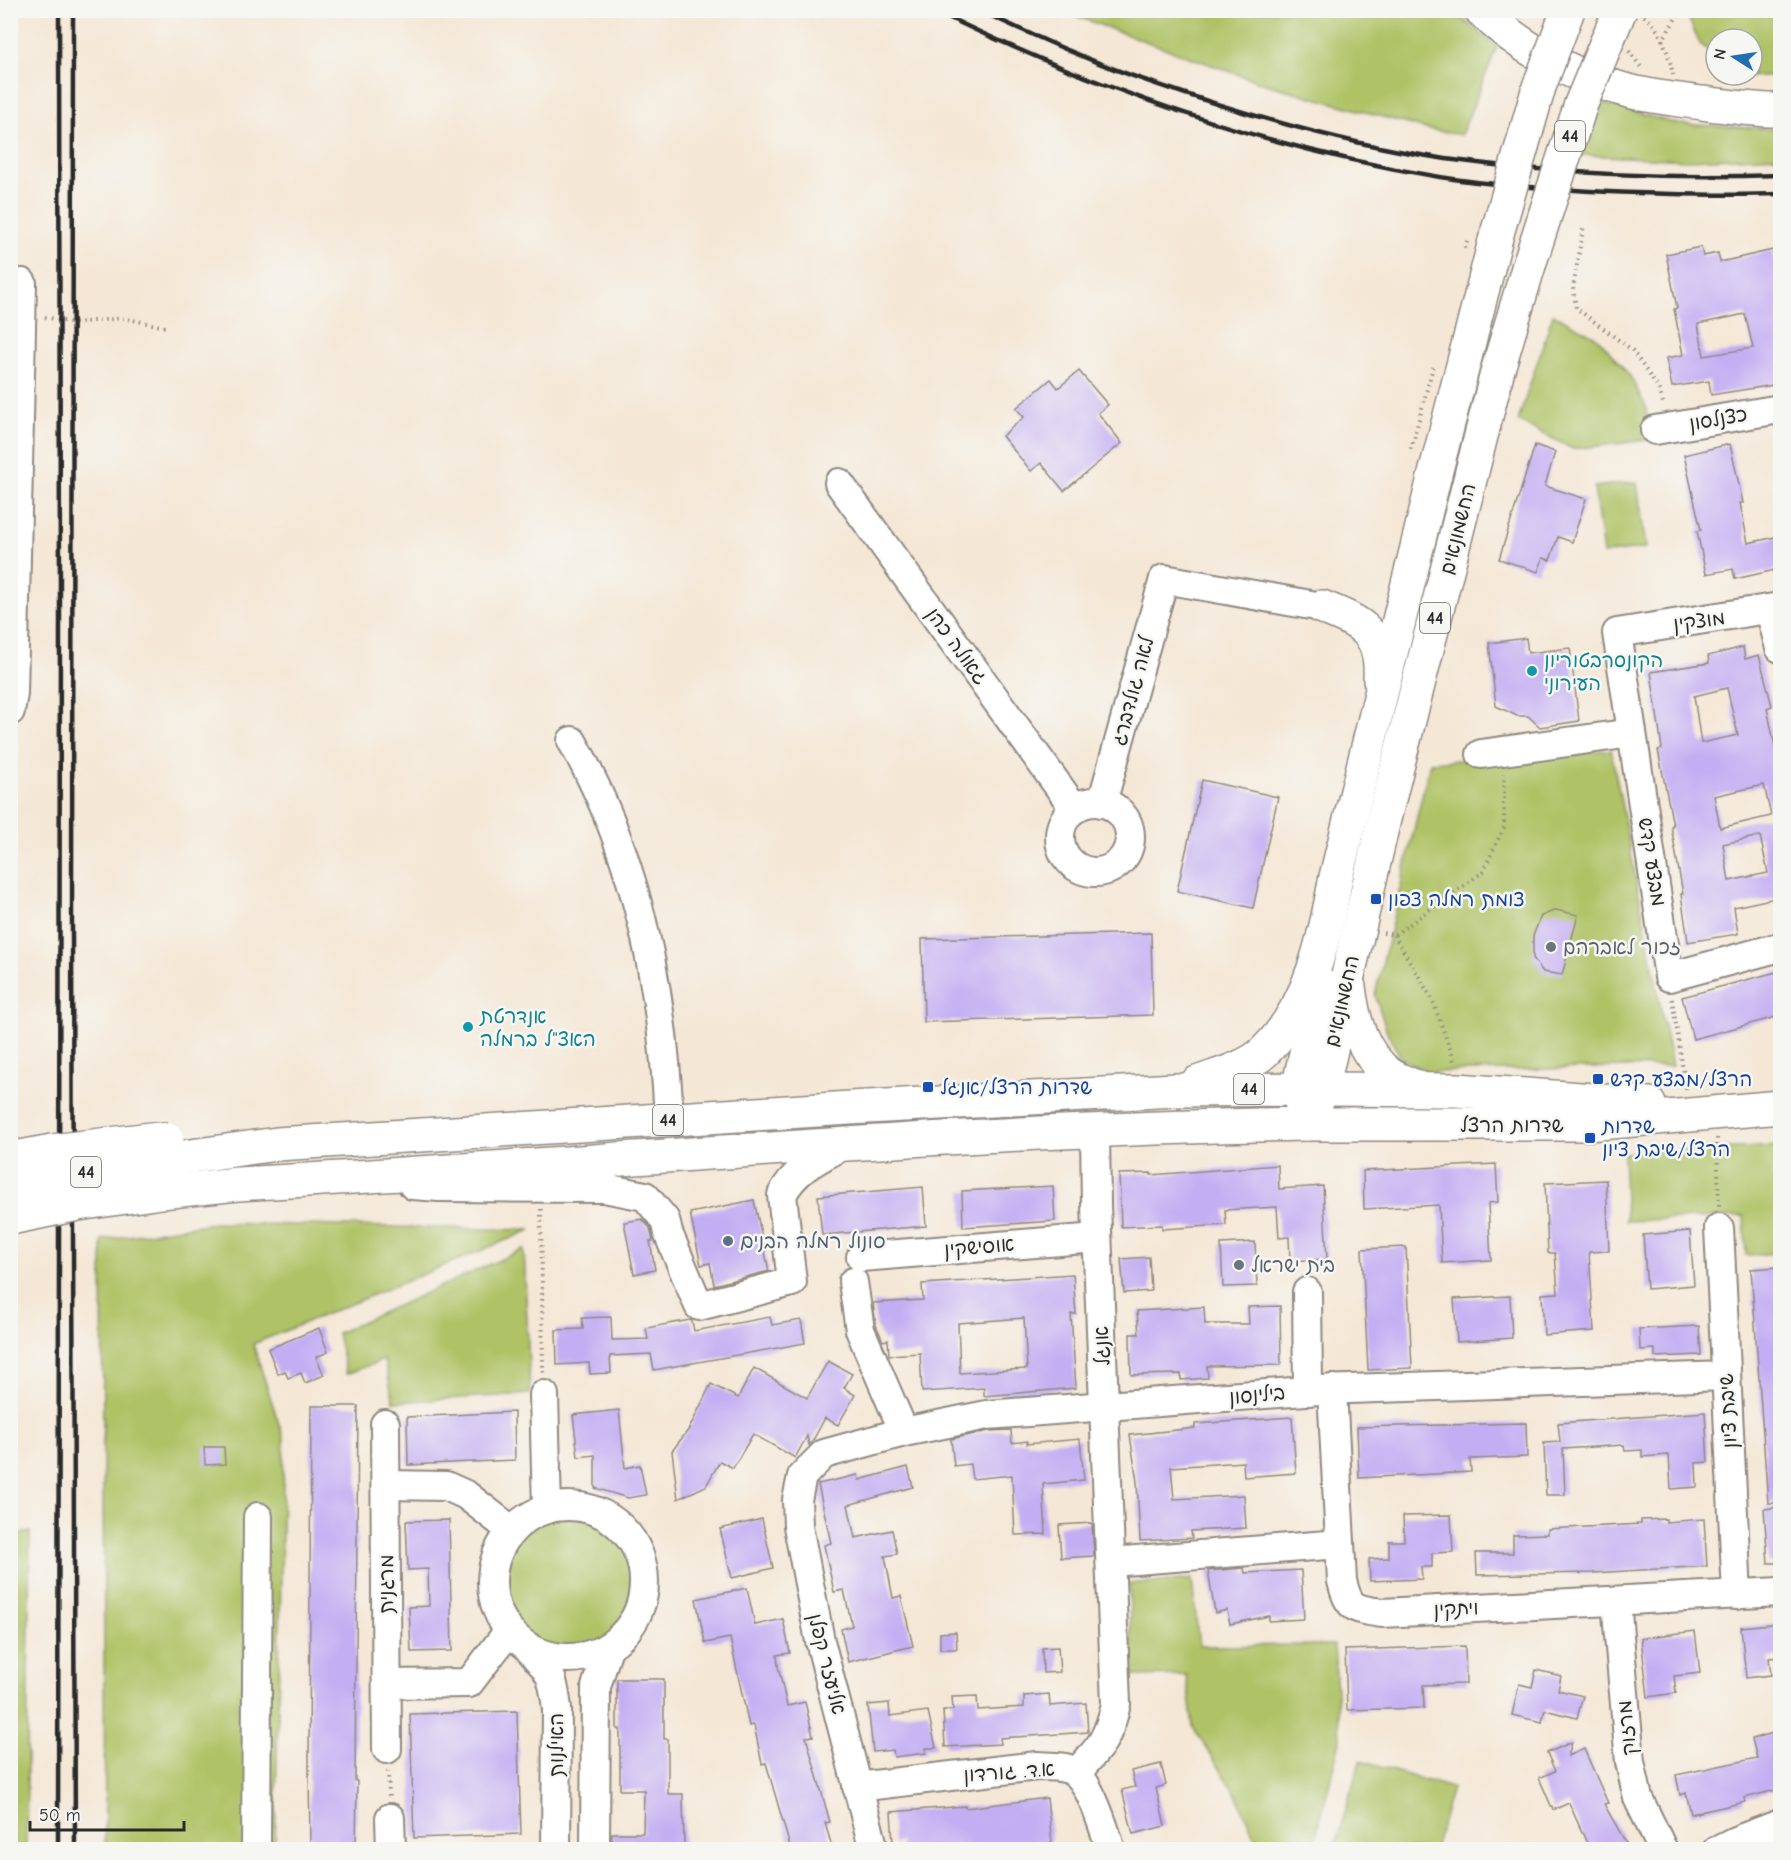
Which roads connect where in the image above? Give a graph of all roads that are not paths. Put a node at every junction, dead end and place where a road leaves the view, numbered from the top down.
1 (1481, 10) edge
2 (1568, 10) edge
3 (1620, 10) edge
4 (1780, 110) edge
5 (22, 283) edge
6 (1780, 409) edge
7 (1662, 429) road end
8 (839, 483) dead end
9 (1415, 553) junction
10 (1322, 607) junction
11 (1775, 608) edge
12 (1617, 633) joint
13 (1780, 648) edge
14 (10, 711) edge
15 (1375, 717) junction
16 (1632, 733) junction
17 (572, 741) dead end
18 (1493, 753) road end
19 (1089, 806) joint
20 (1328, 915) junction
21 (1780, 947) edge
22 (1348, 973) junction
23 (1310, 1089) junction
24 (1419, 1089) junction
25 (1175, 1090) junction
26 (1780, 1107) edge
27 (1703, 1110) junction
28 (669, 1120) junction
29 (1306, 1125) junction
30 (1095, 1131) junction
31 (847, 1143) junction
32 (164, 1149) junction
33 (10, 1159) edge
34 (346, 1178) junction
35 (10, 1187) edge
36 (10, 1218) edge
37 (1719, 1227) road end
38 (1097, 1238) junction
39 (1307, 1292) dead end
40 (1726, 1376) junction
41 (1320, 1390) junction
42 (544, 1395) road end
43 (1105, 1407) junction
44 (385, 1424) dead end
45 (904, 1432) junction
46 (802, 1476) joint
47 (386, 1485) junction
48 (548, 1509) junction
49 (258, 1517) dead end
50 (511, 1530) junction
51 (1340, 1544) junction
52 (1111, 1562) junction
53 (1780, 1592) edge
54 (1737, 1595) junction
55 (1616, 1601) junction
56 (518, 1640) junction
57 (608, 1648) junction
58 (387, 1684) junction
59 (387, 1749) road end
60 (1076, 1773) junction
61 (857, 1787) junction
62 (390, 1818) road end
63 (1780, 1824) edge
64 (256, 1850) edge
65 (391, 1850) edge
66 (556, 1850) edge
67 (595, 1850) edge
68 (874, 1850) edge
69 (1111, 1850) edge
70 (1663, 1850) edge
71 (1717, 1850) edge

1 - 4 main road
2 - 9 main road, החשמונאים / 44, bridge
3 - 22 main road, החשמונאים / 44, bridge
5 - 14 street
6 - 7 street, כצנלסון
8 - 19 street, גאולה כהן
9 - 10 main road
9 - 15 main road, החשמונאים / 44
10 - 15 main road
10 - 19 street, לאה גולדברג
11 - 12 street, מוצקין
11 - 13 street
12 - 16 street, מבצע קדש
15 - 20 main road, החשמונאים / 44
16 - 18 street
16 - 21 street, מבצע קדש
17 - 28 street
20 - 23 main road
20 - 25 main road, 44
22 - 23 main road, החשמונאים / 44
22 - 24 main road, 44
23 - 24 main road, שדרות הרצל
23 - 25 main road, 44
23 - 29 main road, החשמונאים / 44
24 - 27 main road, שדרות הרצל
25 - 28 main road, 44
26 - 27 main road, שדרות הרצל
27 - 29 main road, שדרות הרצל
28 - 32 main road, 44
29 - 30 main road, 44
30 - 31 main road, 44
30 - 38 street, אנגל
31 - 34 main road, 44
31 - 34 street
32 - 33 main road, bridge
32 - 35 main road, 44, bridge
34 - 36 main road, 44, bridge
37 - 40 street, שיבת ציון
38 - 43 street, אנגל
38 - 45 street, אוסישקין
39 - 41 street, ויתקין
40 - 41 street, בילינסון
40 - 54 street, שיבת ציון
41 - 43 street, בילינסון
41 - 51 street, ויתקין
42 - 48 street
43 - 45 street, בילינסון
43 - 52 street, אנגל
44 - 47 street, מרגנית
45 - 46 street, בילינסון
46 - 61 street, אליעזר קפלן
47 - 50 street
47 - 58 street, מרגנית
48 - 50 street
48 - 57 street
49 - 64 street
50 - 56 street
51 - 52 street
51 - 55 street, ויתקין
52 - 60 street, אנגל
53 - 54 street, ויתקין
54 - 55 street, ויתקין
55 - 70 street, מרזוק
56 - 57 street
56 - 58 street
56 - 66 street, האילנות
57 - 67 street, האילנות
58 - 59 street, מרגנית
60 - 61 street, א.ד. גורדון
60 - 69 street, א.ד. גורדון
61 - 68 street, אליעזר קפלן
62 - 65 street
63 - 71 street

